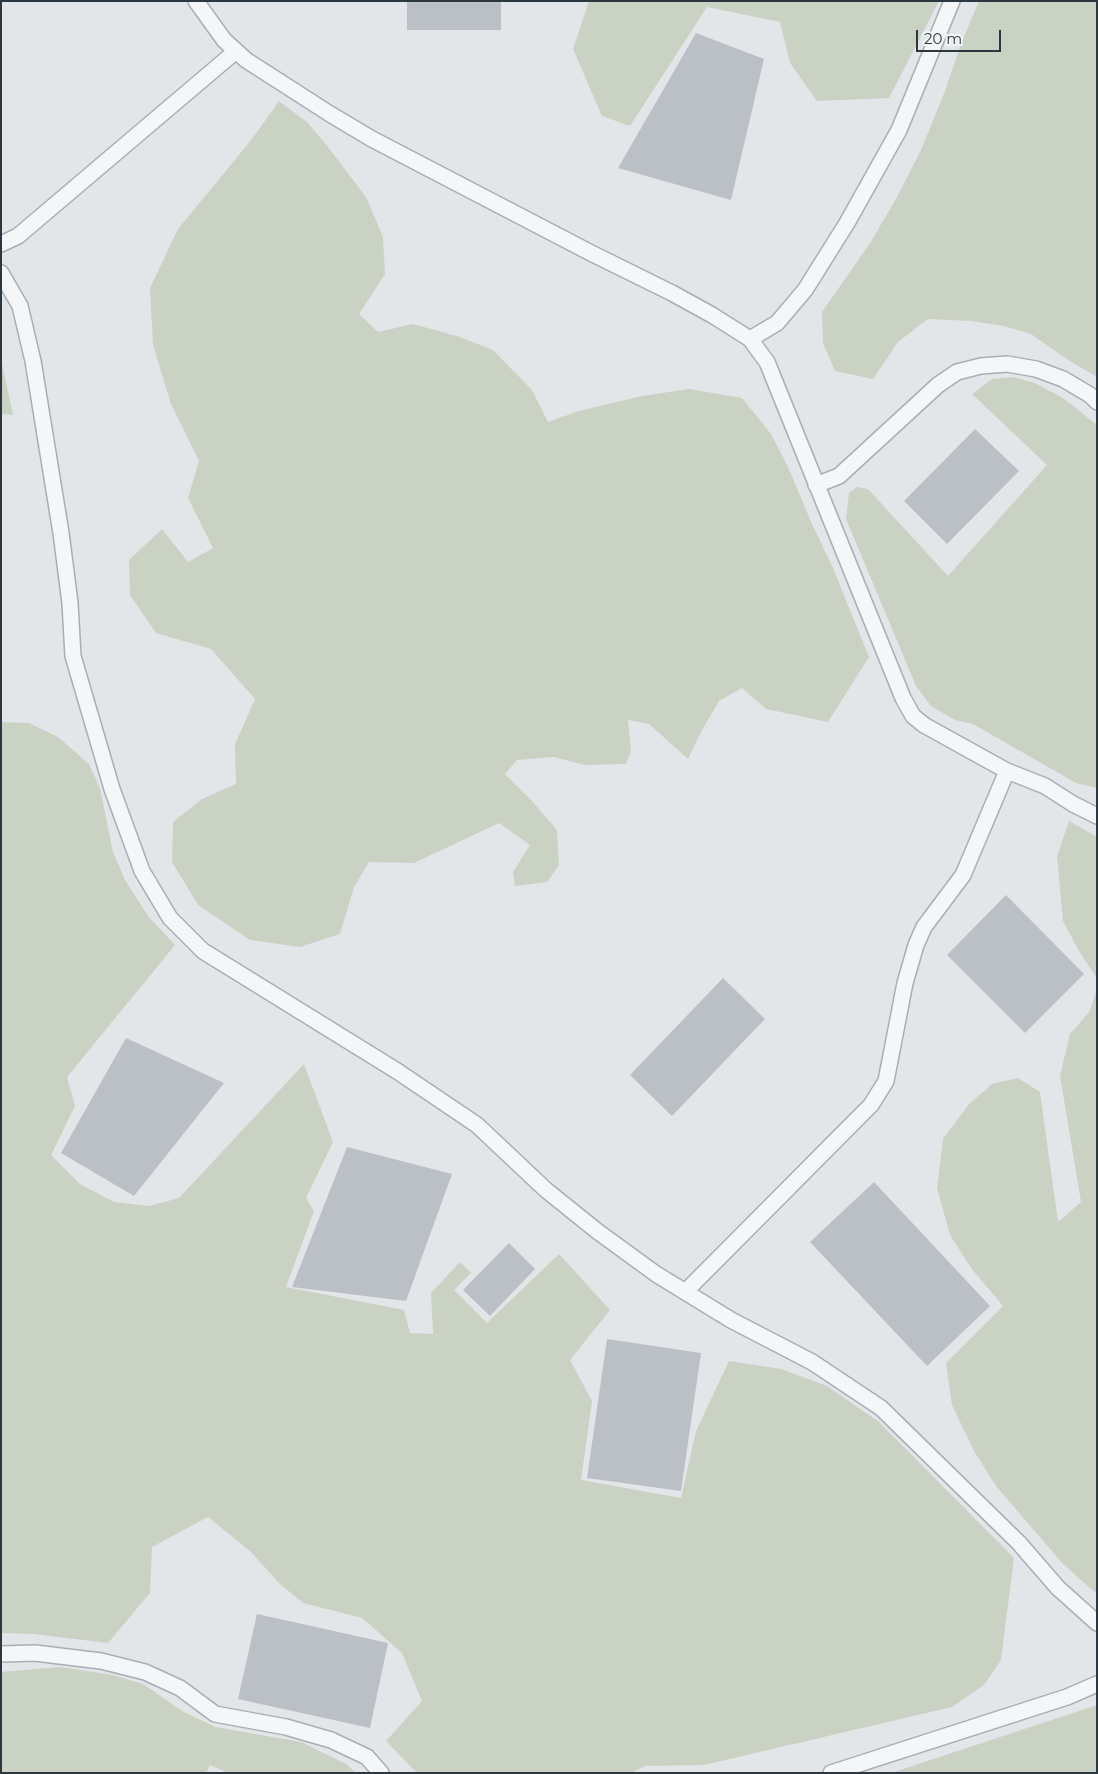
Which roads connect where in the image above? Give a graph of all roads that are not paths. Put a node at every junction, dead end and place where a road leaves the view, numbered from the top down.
1 (196, 1) edge
2 (952, 1) edge
3 (236, 51) junction
4 (1, 244) edge
5 (1, 273) edge
6 (750, 339) junction
7 (1097, 402) edge
8 (816, 485) junction
9 (1007, 771) junction
10 (1097, 816) edge
11 (685, 1292) junction
12 (1097, 1623) edge
13 (1, 1654) edge
14 (1097, 1684) edge
15 (381, 1773) edge
16 (831, 1773) edge

1 - 3 lane
2 - 6 lane
3 - 4 lane
3 - 6 lane
5 - 11 lane
6 - 8 lane
7 - 8 lane
8 - 9 lane
9 - 10 lane
9 - 11 lane
11 - 12 lane
13 - 15 lane
14 - 16 lane

